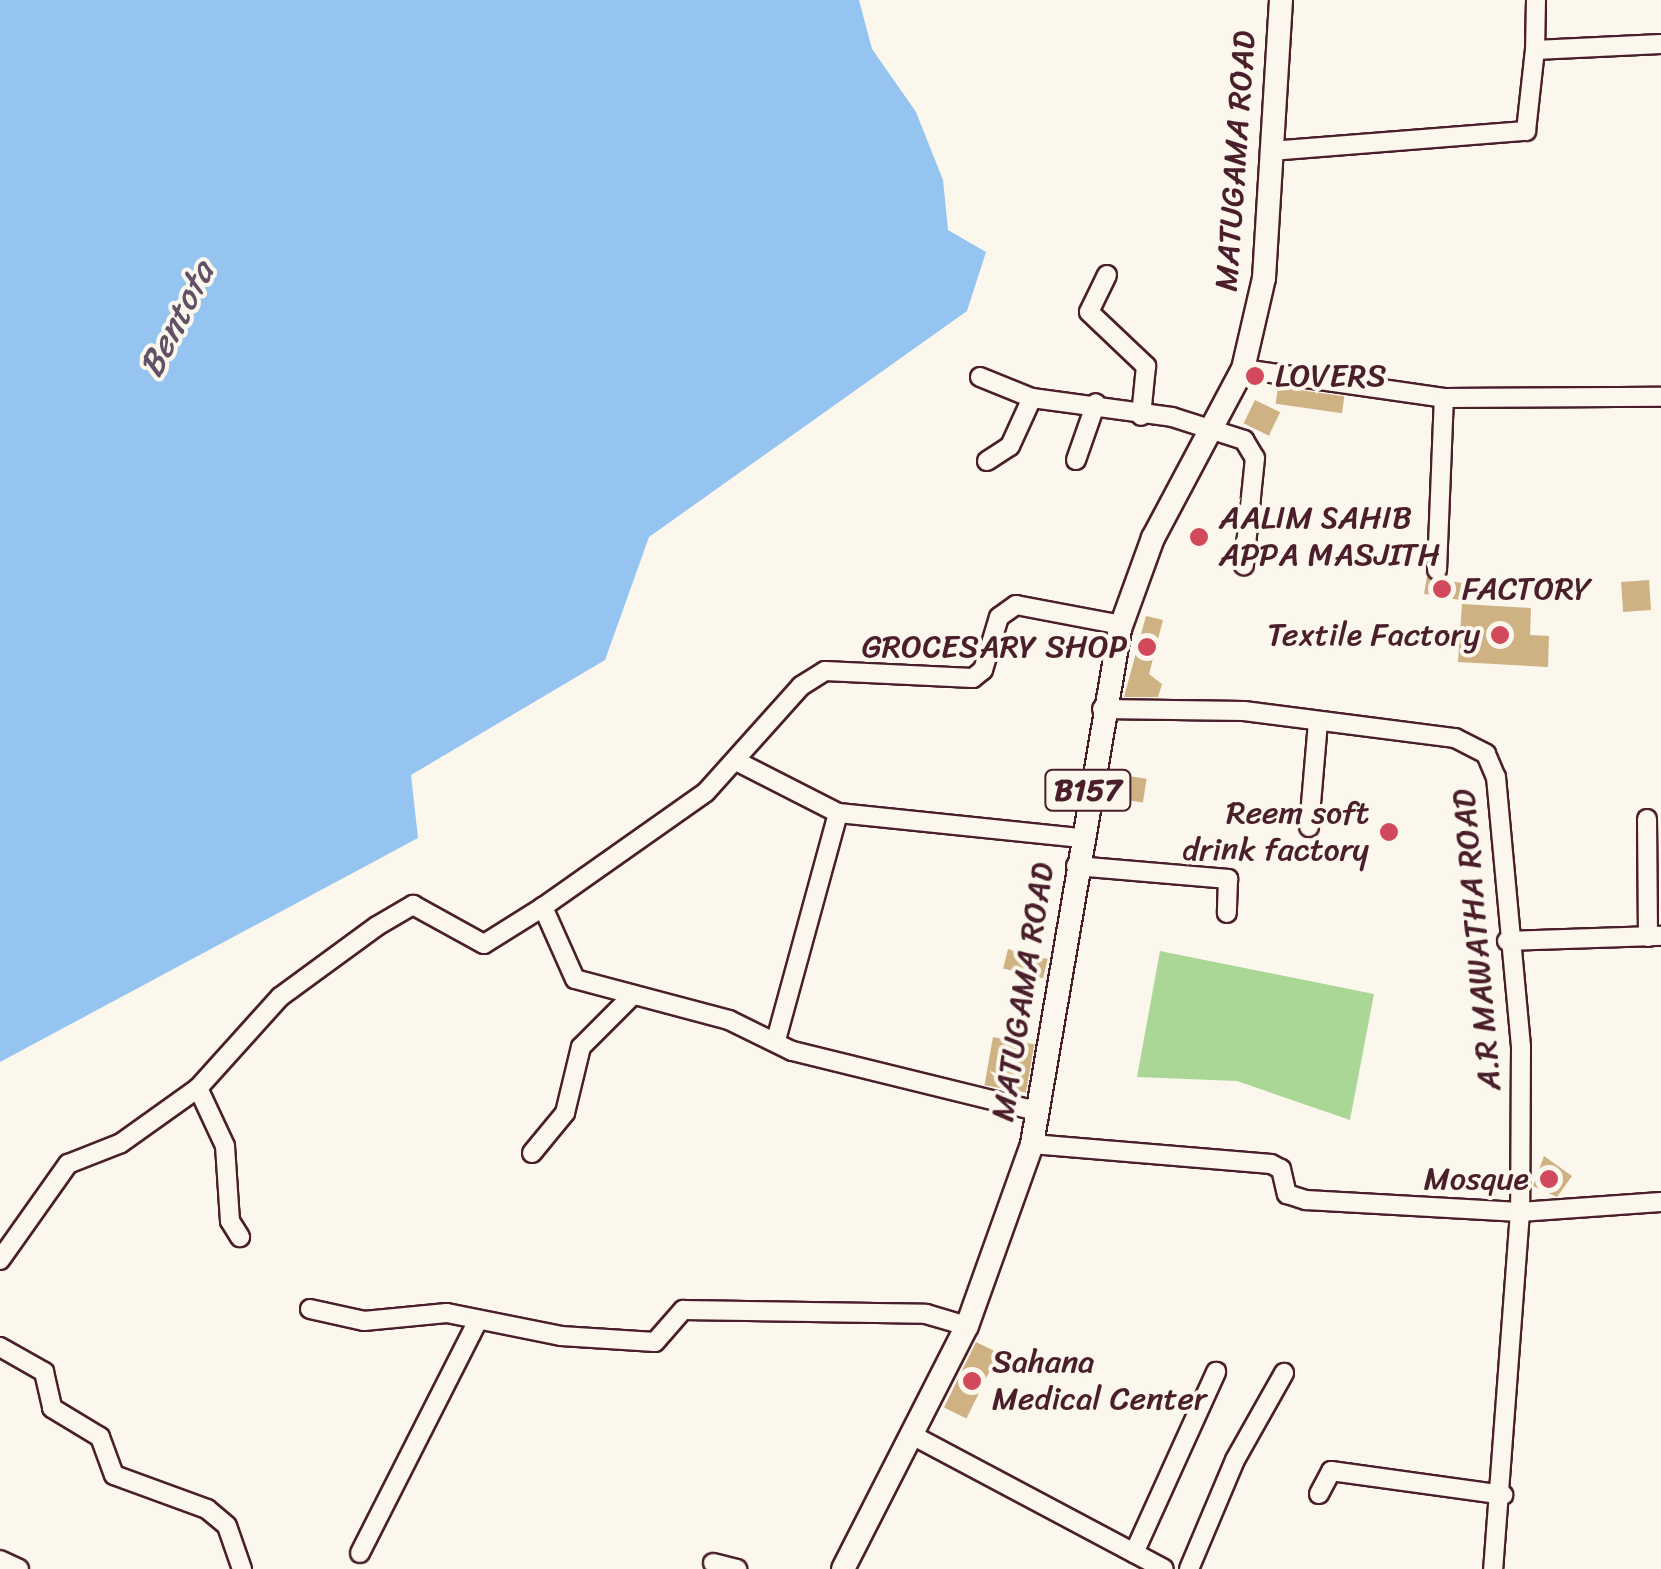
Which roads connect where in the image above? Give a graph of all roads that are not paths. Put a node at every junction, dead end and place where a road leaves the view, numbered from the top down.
1 (1281, 0) edge
2 (1536, 0) edge
3 (1661, 44) edge
4 (1535, 50) junction
5 (1270, 151) junction
6 (1107, 275) dead end
7 (1242, 369) junction
8 (980, 377) dead end
9 (1032, 398) junction
10 (1444, 398) junction
11 (1661, 398) edge
12 (1096, 403) junction
13 (1141, 416) junction
14 (1211, 428) junction
15 (1076, 460) dead end
16 (986, 461) dead end
17 (1244, 565) dead end
18 (1437, 570) dead end
19 (1122, 624) junction
20 (1102, 709) junction
21 (1318, 721) junction
22 (740, 763) junction
23 (838, 812) junction
24 (1647, 819) dead end
25 (1309, 827) dead end
26 (1080, 838) junction
27 (1076, 866) junction
28 (543, 907) junction
29 (1227, 913) dead end
30 (1654, 936) edge
31 (1507, 941) junction
32 (633, 995) junction
33 (776, 1040) junction
34 (198, 1088) junction
35 (1037, 1111) junction
36 (1032, 1144) junction
37 (532, 1154) dead end
38 (1661, 1202) edge
39 (1520, 1212) junction
40 (240, 1237) dead end
41 (0, 1260) edge
42 (310, 1308) dead end
43 (476, 1324) junction
44 (967, 1326) junction
45 (0, 1347) edge
46 (1216, 1372) dead end
47 (1284, 1373) dead end
48 (912, 1435) junction
49 (1319, 1494) dead end
50 (1503, 1495) junction
51 (360, 1553) dead end
52 (1134, 1553) junction
53 (0, 1560) edge
54 (713, 1563) dead end
55 (20, 1569) edge
56 (242, 1569) edge
57 (737, 1569) edge
58 (843, 1569) edge
59 (1164, 1569) edge
60 (1189, 1569) edge
61 (1493, 1569) edge

1 - 5 main road, MATUGAMA ROAD / B157
2 - 4 street
3 - 4 street
4 - 5 street
5 - 7 main road, MATUGAMA ROAD / B157
6 - 13 street
7 - 10 street
7 - 14 main road, MATUGAMA ROAD / B157
8 - 9 street
9 - 12 street
9 - 16 street
10 - 11 street
10 - 18 street
12 - 13 street
12 - 15 street
13 - 14 street
14 - 17 street
14 - 19 main road, MATUGAMA ROAD / B157
19 - 20 main road, MATUGAMA ROAD / B157
19 - 22 street
20 - 21 street, A.R MAWATHA ROAD
20 - 26 main road, MATUGAMA ROAD / B157
21 - 25 street
21 - 31 street, A.R MAWATHA ROAD
22 - 23 street
22 - 28 street
23 - 26 street
23 - 33 street
24 - 30 street
26 - 27 main road, MATUGAMA ROAD / B157
27 - 29 street
27 - 35 main road, MATUGAMA ROAD / B157
28 - 32 street
28 - 34 street
30 - 31 street
31 - 39 street, A.R MAWATHA ROAD
32 - 33 street
32 - 37 street
33 - 35 street
34 - 40 street
34 - 41 street
35 - 36 main road, MATUGAMA ROAD / B157
36 - 39 street
36 - 44 main road, MATUGAMA ROAD / B157
38 - 39 street
39 - 50 street, A.R MAWATHA ROAD
42 - 43 street
43 - 44 street
43 - 51 street
44 - 48 main road, MATUGAMA ROAD / B157
45 - 56 street
46 - 52 street
47 - 60 street
48 - 52 street
48 - 58 main road, MATUGAMA ROAD / B157
49 - 50 street
50 - 61 street, A.R MAWATHA ROAD
52 - 59 street
53 - 55 street
54 - 57 street

